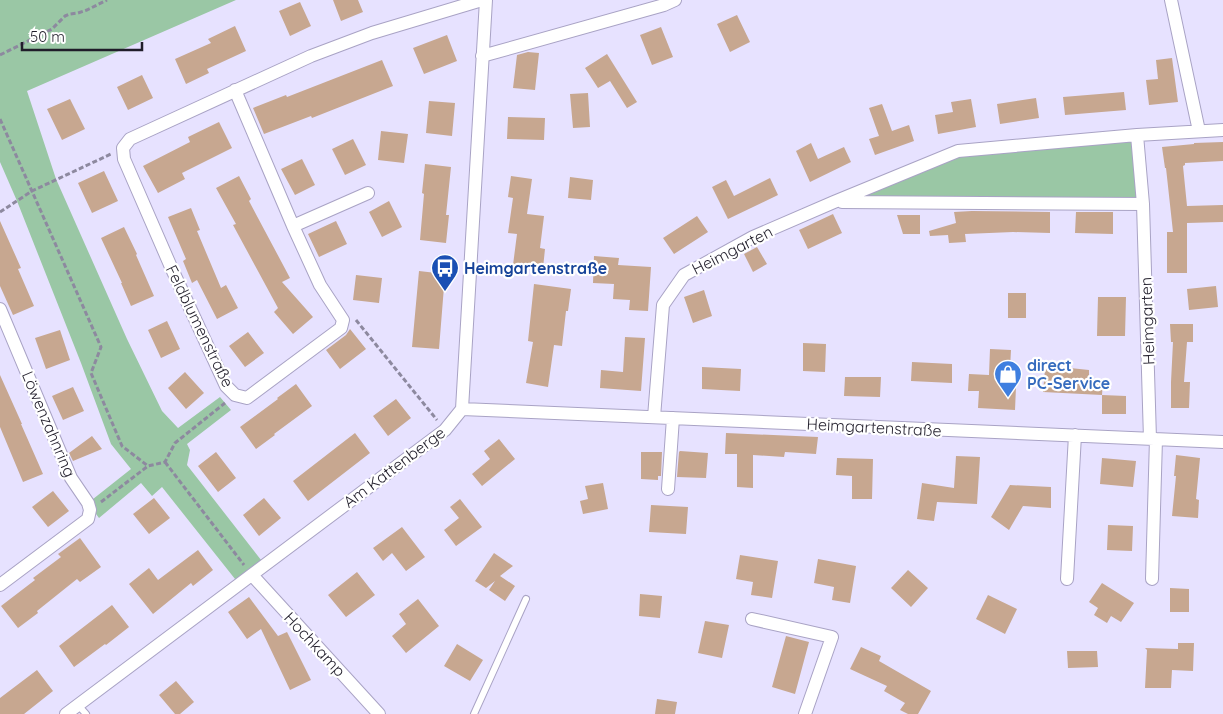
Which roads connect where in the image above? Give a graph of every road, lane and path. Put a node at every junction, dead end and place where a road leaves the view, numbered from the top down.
1 (105, 0) edge
2 (482, 0) edge
3 (486, 0) edge
4 (675, 0) edge
5 (1171, 0) edge
6 (0, 55) edge
7 (482, 56) junction
8 (235, 90) junction
9 (0, 119) edge
10 (1223, 130) edge
11 (1199, 131) junction
12 (1137, 135) junction
13 (123, 148) junction
14 (32, 190) junction
15 (368, 193) dead end
16 (834, 202) junction
17 (1143, 204) junction
18 (0, 212) edge
19 (293, 226) junction
20 (0, 308) edge
21 (343, 320) junction
22 (235, 395) junction
23 (462, 409) junction
24 (654, 417) junction
25 (673, 418) junction
26 (445, 430) junction
27 (1075, 435) junction
28 (1153, 439) junction
29 (1223, 442) edge
30 (165, 462) junction
31 (148, 466) junction
32 (668, 490) dead end
33 (90, 510) junction
34 (252, 575) junction
35 (1067, 579) dead end
36 (1152, 579) dead end
37 (0, 585) edge
38 (526, 599) dead end
39 (752, 619) dead end
40 (82, 710) edge
41 (66, 714) edge
42 (379, 714) edge
43 (474, 714) edge
44 (806, 714) edge

1 - 6 path
2 - 8 street
3 - 7 street
4 - 7 street
5 - 11 street
7 - 23 street
8 - 13 street
8 - 19 street
9 - 14 path
10 - 11 street, Heimgarten
11 - 12 street, Heimgarten
12 - 16 street, Heimgarten
12 - 17 street, Heimgarten
13 - 14 path
13 - 22 street, Feldblumenstraße
14 - 18 path
14 - 31 path
15 - 19 street
16 - 17 street, Heimgarten
16 - 24 street, Heimgarten
17 - 28 street, Heimgarten
19 - 21 street
20 - 33 street, Löwenzahnring
21 - 22 street, Feldblumenstraße
21 - 26 path
22 - 30 path
23 - 24 street, Heimgartenstraße
23 - 26 street, Am Kattenberge
24 - 25 street, Heimgartenstraße
25 - 27 street, Heimgartenstraße
25 - 32 street
26 - 34 street, Am Kattenberge
27 - 28 street, Heimgartenstraße
27 - 35 street
28 - 29 street, Heimgartenstraße
28 - 36 street
30 - 31 path
30 - 34 path
31 - 33 path
33 - 37 street
34 - 40 street, Am Kattenberge
34 - 42 street, Hochkamp
38 - 43 lane
39 - 44 street
40 - 41 street, Am Kattenberge

